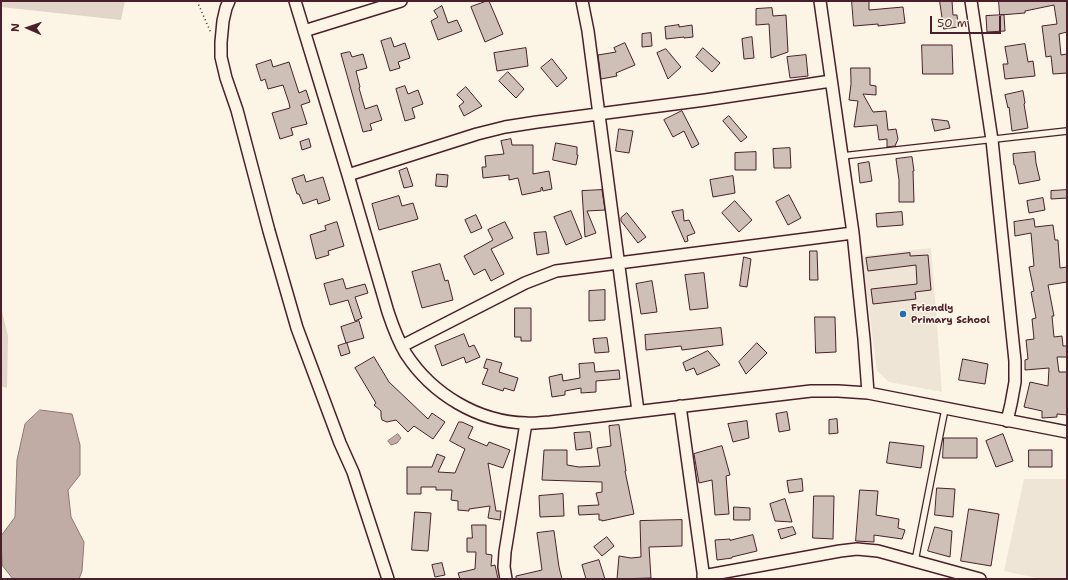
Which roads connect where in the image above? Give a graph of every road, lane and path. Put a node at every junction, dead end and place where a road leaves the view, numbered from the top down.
1 (197, 1) edge
2 (229, 1) edge
3 (295, 1) edge
4 (401, 1) edge
5 (582, 1) edge
6 (820, 1) edge
7 (971, 1) edge
8 (304, 31) junction
9 (212, 36) dead end
10 (831, 81) junction
11 (599, 114) junction
12 (1067, 131) edge
13 (992, 140) junction
14 (842, 156) junction
15 (348, 175) junction
16 (853, 233) junction
17 (619, 263) junction
18 (402, 346) junction
19 (868, 393) junction
20 (680, 406) junction
21 (945, 409) junction
22 (638, 411) junction
23 (1007, 421) junction
24 (526, 424) junction
25 (1067, 432) edge
26 (915, 561) junction
27 (704, 577) edge
28 (388, 579) edge
29 (506, 579) edge
30 (980, 579) edge

1 - 9 path
2 - 28 street
3 - 8 street
4 - 8 street
5 - 11 street
6 - 10 street
7 - 13 street
8 - 15 street
10 - 11 street
10 - 14 street
11 - 15 street
11 - 17 street
12 - 13 lane
13 - 14 lane
13 - 23 street
14 - 16 street
15 - 18 street
16 - 17 street
16 - 19 street
17 - 18 street
17 - 22 street
18 - 24 street
19 - 20 street
19 - 21 street
20 - 22 street
20 - 27 street
21 - 23 street
21 - 26 lane
22 - 24 street
23 - 25 street
24 - 29 street
26 - 27 street
26 - 30 street

